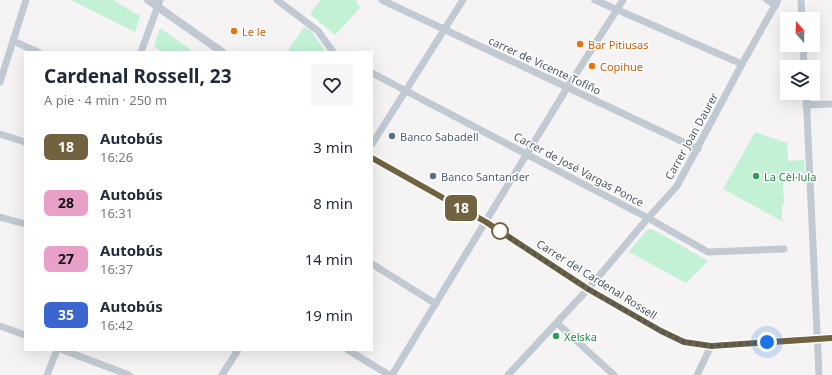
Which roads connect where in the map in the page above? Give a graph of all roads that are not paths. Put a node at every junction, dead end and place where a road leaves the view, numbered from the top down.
1 (26, 0) edge
2 (148, 0) edge
3 (277, 0) edge
4 (382, 0) edge
5 (463, 0) edge
6 (595, 0) edge
7 (623, 0) edge
8 (767, 0) edge
9 (801, 0) edge
10 (777, 2) edge
11 (159, 3) edge
12 (617, 10) junction
13 (802, 12) edge
14 (444, 29) junction
15 (13, 41) junction
16 (36, 51) edge
17 (141, 51) edge
18 (221, 51) edge
19 (333, 51) edge
20 (742, 64) junction
21 (373, 74) edge
22 (0, 82) edge
23 (567, 88) junction
24 (405, 91) junction
25 (806, 100) edge
26 (832, 104) edge
27 (806, 105) junction
28 (0, 134) edge
29 (24, 142) edge
30 (373, 142) edge
31 (698, 149) junction
32 (527, 154) junction
33 (373, 159) edge
34 (0, 216) edge
35 (648, 218) junction
36 (486, 222) junction
37 (24, 224) edge
38 (784, 249) dead end
39 (373, 265) edge
40 (588, 289) junction
41 (436, 304) junction
42 (557, 323) junction
43 (0, 326) edge
44 (24, 336) edge
45 (832, 338) edge
46 (817, 339) junction
47 (711, 346) junction
48 (57, 351) edge
49 (66, 351) edge
50 (237, 351) edge
51 (350, 351) edge
52 (47, 375) edge
53 (129, 375) edge
54 (222, 375) edge
55 (389, 375) edge
56 (392, 375) edge
57 (508, 375) edge
58 (614, 375) edge
59 (697, 375) edge
60 (819, 375) edge

1 - 15 street
2 - 11 street
3 - 19 street
4 - 14 street, carrer de Vicente Tofiño
5 - 14 street
6 - 12 street
7 - 12 street
8 - 10 street
9 - 13 street
10 - 20 street, Carrer Joan Daurer
11 - 17 street
11 - 18 street
12 - 20 street
12 - 23 street
14 - 23 street, carrer de Vicente Tofiño
14 - 24 street
15 - 16 street
15 - 22 street
20 - 31 street, Carrer Joan Daurer
21 - 24 street, Carrer de José Vargas Ponce
23 - 31 street, carrer de Vicente Tofiño
23 - 32 street
24 - 30 street
24 - 32 street, Carrer de José Vargas Ponce
25 - 27 street
26 - 27 street
27 - 46 street
28 - 29 street
31 - 35 street, Carrer Joan Daurer
32 - 35 street, Carrer de José Vargas Ponce
32 - 36 street
33 - 36 street, Carrer del Cardenal Rossell
34 - 37 street
35 - 38 street, Carrer de José Vargas Ponce
35 - 40 street, Carrer Joan Daurer
36 - 40 street, Carrer del Cardenal Rossell
36 - 41 street
39 - 41 street
40 - 42 street, Carrer Joan Daurer
40 - 47 street, Carrer del Cardenal Rossell
41 - 56 street
42 - 57 street, Carrer Joan Daurer
42 - 58 street
43 - 44 street
45 - 46 street, Carrer del Cardenal Rossell
46 - 47 street, Carrer del Cardenal Rossell
46 - 60 street
47 - 59 street
48 - 52 street
49 - 53 street
50 - 54 street
51 - 55 street

